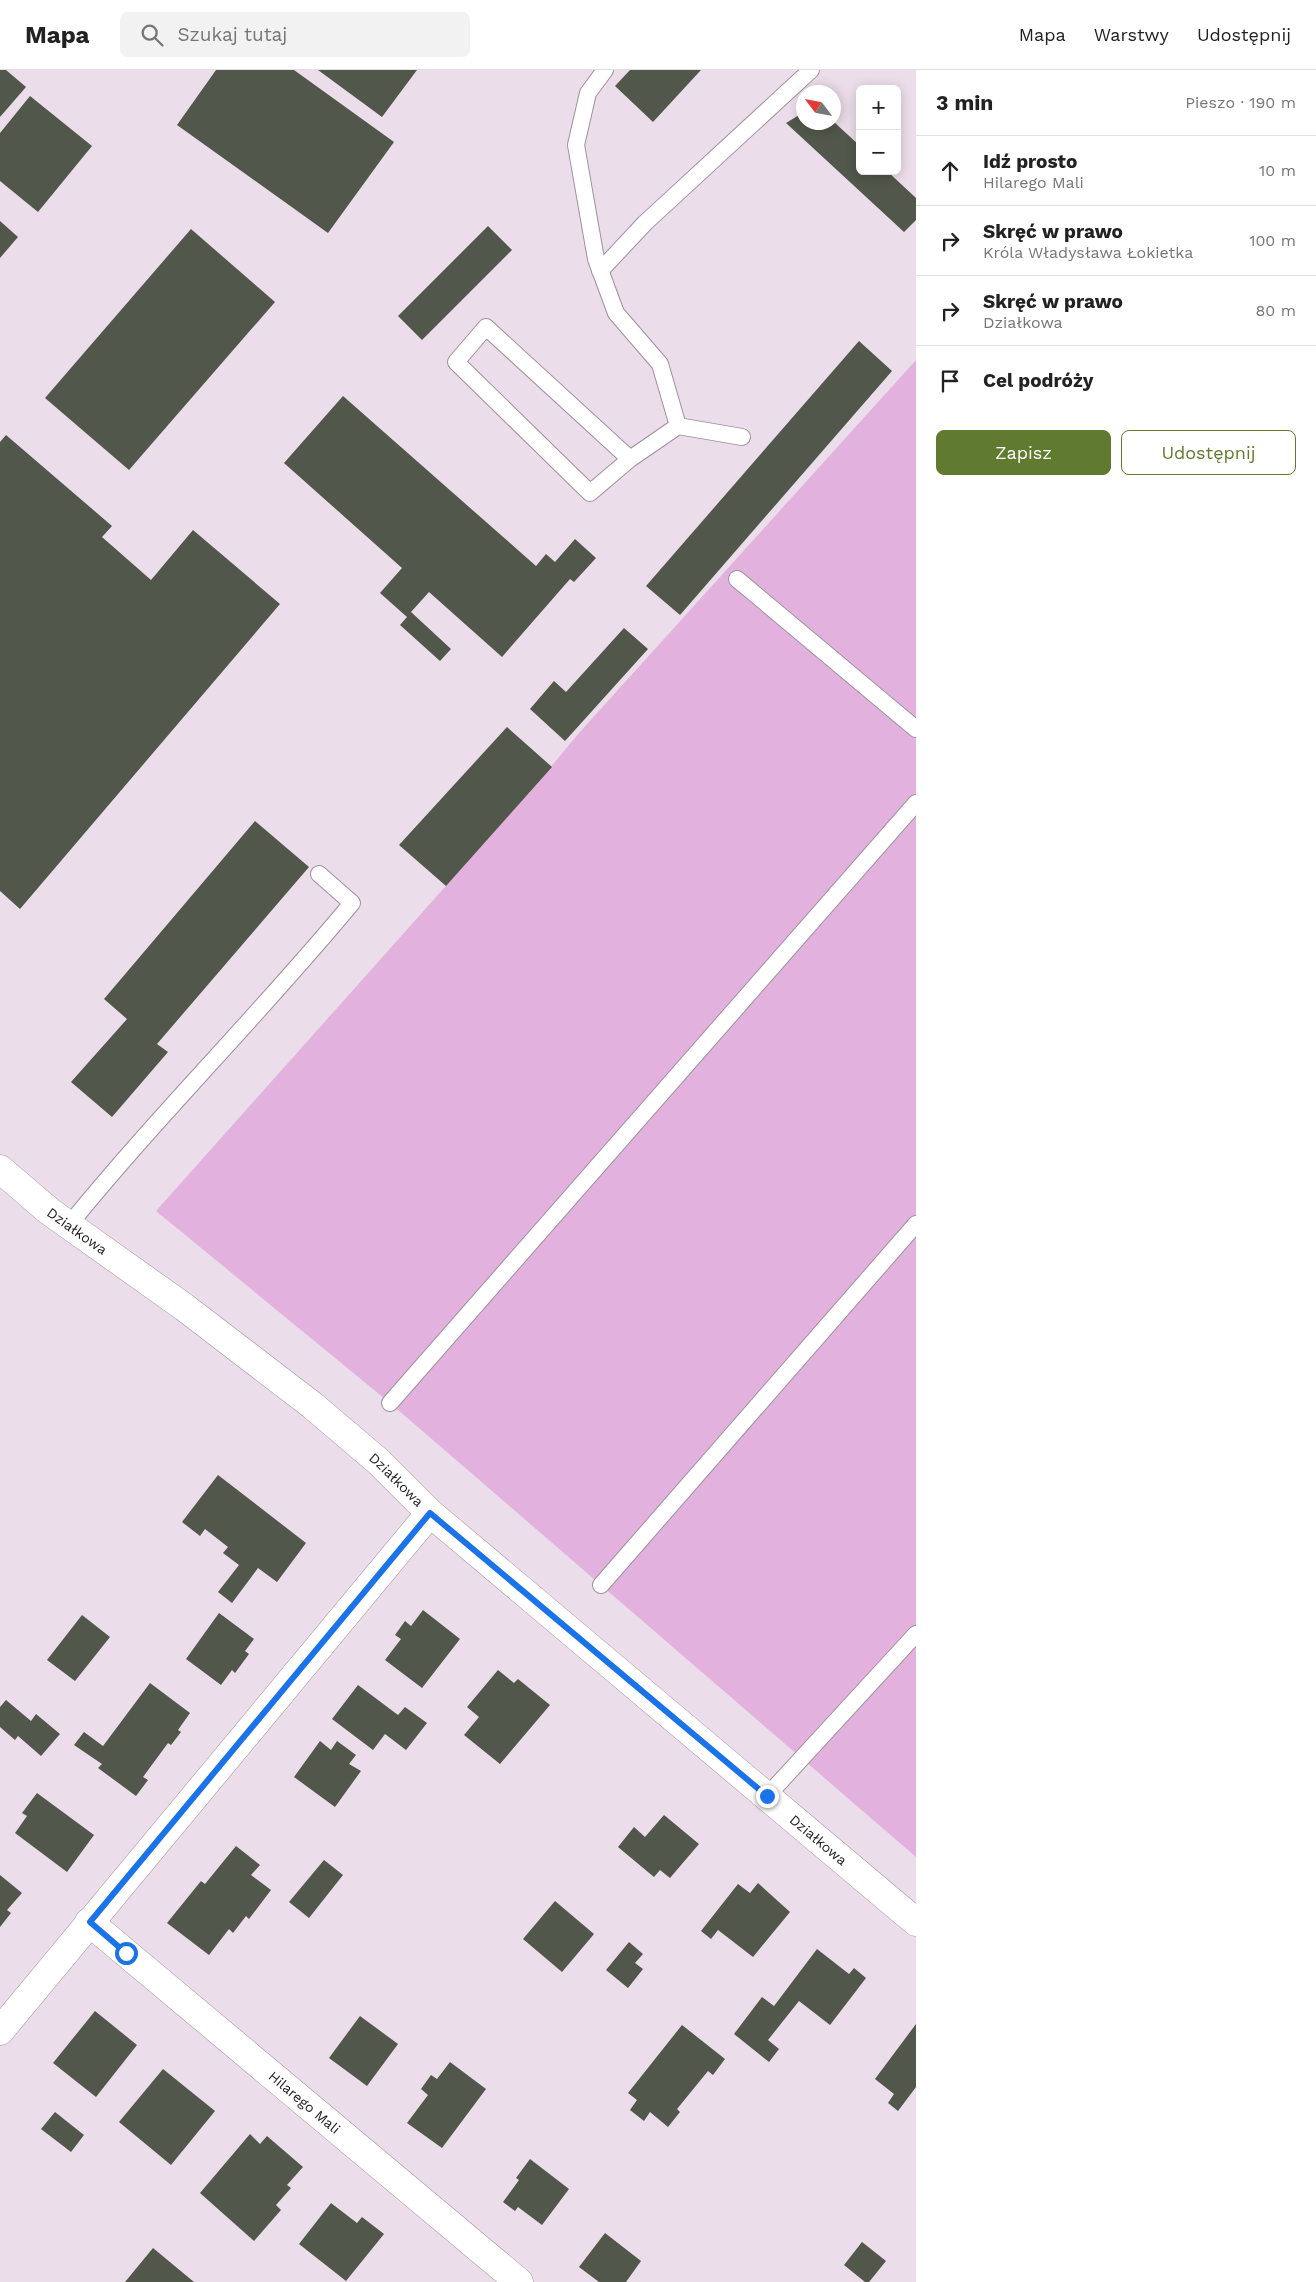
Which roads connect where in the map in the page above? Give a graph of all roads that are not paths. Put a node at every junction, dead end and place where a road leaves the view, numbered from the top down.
1 (605, 70) edge
2 (811, 70) edge
3 (600, 271) junction
4 (678, 426) junction
5 (742, 437) dead end
6 (630, 459) junction
7 (737, 579) dead end
8 (916, 729) edge
9 (916, 803) edge
10 (319, 874) dead end
11 (0, 1168) edge
12 (916, 1224) edge
13 (69, 1225) junction
14 (390, 1402) dead end
15 (430, 1513) junction
16 (601, 1585) dead end
17 (916, 1634) edge
18 (767, 1796) junction
19 (90, 1922) junction
20 (916, 1922) edge
21 (0, 2031) edge
22 (519, 2282) edge

1 - 3 lane
2 - 3 lane
3 - 4 lane
4 - 5 lane
4 - 6 lane
6 - 6 lane
7 - 8 lane
9 - 14 lane
10 - 13 lane
11 - 13 street, Działkowa
12 - 16 lane
13 - 15 street, Działkowa
15 - 18 street, Działkowa
15 - 19 street
17 - 18 lane
18 - 20 street, Działkowa
19 - 21 street
19 - 22 street, Hilarego Mali

